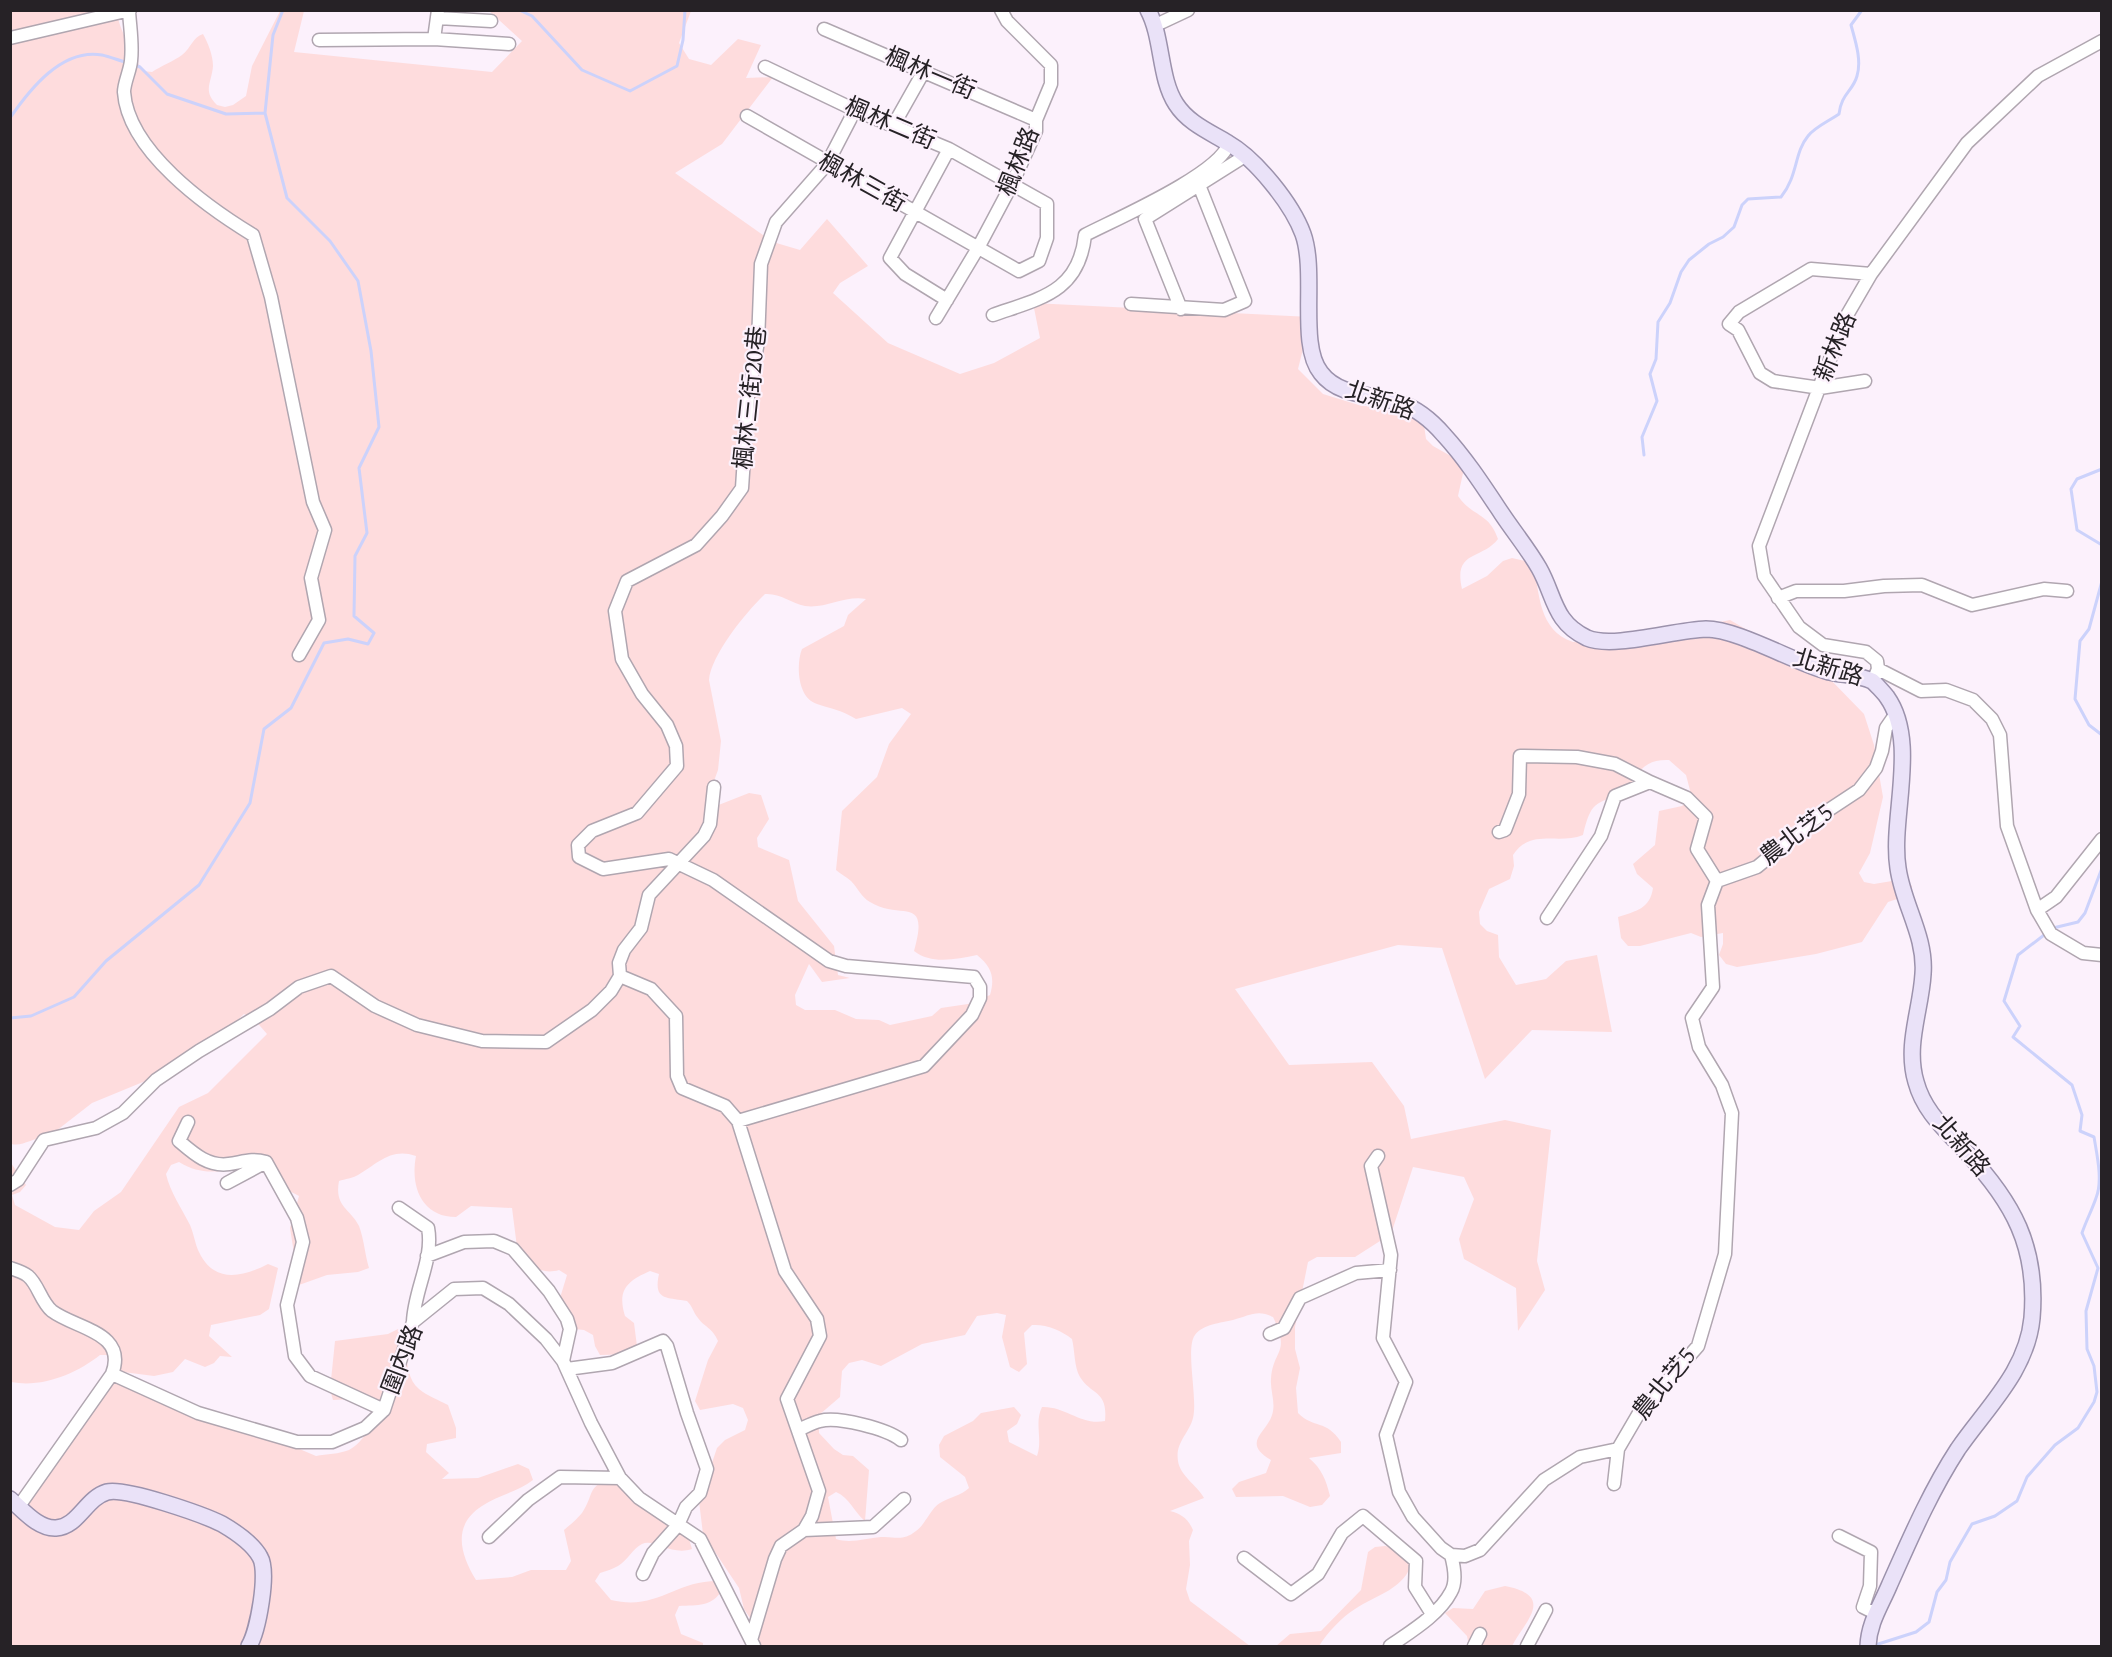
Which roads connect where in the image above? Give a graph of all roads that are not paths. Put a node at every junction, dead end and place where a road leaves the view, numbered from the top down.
1 (1001, 10) edge
2 (1148, 10) edge
3 (1188, 10) edge
4 (129, 11) edge
5 (438, 14) edge
6 (491, 21) dead end
7 (1156, 26) junction
8 (824, 29) dead end
9 (10, 38) edge
10 (434, 39) junction
11 (319, 40) dead end
12 (2102, 41) edge
13 (509, 44) dead end
14 (765, 67) dead end
15 (924, 71) junction
16 (855, 110) junction
17 (747, 116) dead end
18 (1036, 120) junction
19 (893, 126) junction
20 (1229, 143) junction
21 (949, 149) junction
22 (1245, 156) junction
23 (828, 164) junction
24 (1012, 184) junction
25 (1199, 185) junction
26 (917, 214) junction
27 (978, 248) junction
28 (1871, 274) junction
29 (947, 300) junction
30 (1131, 304) dead end
31 (1182, 309) junction
32 (993, 315) dead end
33 (936, 318) dead end
34 (1865, 381) dead end
35 (1820, 388) junction
36 (2067, 591) dead end
37 (1778, 598) junction
38 (299, 655) dead end
39 (1875, 675) junction
40 (1895, 715) junction
41 (1650, 782) junction
42 (714, 786) dead end
43 (1499, 832) dead end
44 (2102, 839) edge
45 (678, 862) junction
46 (1717, 881) junction
47 (2037, 910) junction
48 (1547, 918) dead end
49 (2102, 955) edge
50 (620, 976) junction
51 (738, 1121) junction
52 (188, 1122) dead end
53 (1378, 1156) dead end
54 (266, 1162) junction
55 (227, 1183) dead end
56 (10, 1185) edge
57 (399, 1208) dead end
58 (427, 1256) junction
59 (10, 1268) edge
60 (1390, 1270) junction
61 (413, 1322) junction
62 (1270, 1334) dead end
63 (565, 1365) junction
64 (112, 1374) junction
65 (384, 1410) junction
66 (798, 1430) junction
67 (901, 1440) dead end
68 (1618, 1449) junction
69 (620, 1478) junction
70 (1614, 1484) dead end
71 (904, 1499) dead end
72 (15, 1502) edge
73 (678, 1525) junction
74 (804, 1530) junction
75 (1839, 1536) dead end
76 (489, 1538) dead end
77 (1451, 1555) junction
78 (1244, 1558) dead end
79 (643, 1574) dead end
80 (1546, 1611) dead end
81 (1875, 1613) junction
82 (1432, 1614) junction
83 (1480, 1634) dead end
84 (1868, 1639) edge
85 (752, 1643) edge
86 (249, 1647) edge
87 (1390, 1647) edge
88 (1474, 1647) edge
89 (1527, 1647) edge

1 - 18 street, 楓林路
2 - 7 main road, 北新路
3 - 7 street
4 - 9 street
4 - 38 street
5 - 6 street
5 - 10 street
7 - 20 main road, 北新路
8 - 15 street, 楓林一街
10 - 11 street
10 - 13 street
12 - 28 street, 新林路
14 - 16 street, 楓林二街
15 - 18 street, 楓林一街
15 - 19 street
16 - 19 street, 楓林二街
16 - 23 street
17 - 23 street, 楓林三街
18 - 24 street, 楓林路
19 - 21 street, 楓林二街
20 - 22 main road, 北新路
20 - 32 street
21 - 24 street, 楓林二街
21 - 26 street
22 - 25 street
22 - 39 main road, 北新路
23 - 26 street, 楓林三街
23 - 45 street, 楓林三街20巷
24 - 27 street, 楓林路
24 - 27 street, 楓林二街
25 - 31 street
25 - 31 street
26 - 27 street, 楓林三街
26 - 29 street
27 - 29 street, 楓林路
28 - 35 street, 新林路
28 - 35 street
29 - 33 street, 楓林路
30 - 31 street
34 - 35 street
35 - 37 street, 新林路
36 - 37 street
37 - 39 street, 新林路
39 - 40 main road, 北新路
39 - 47 street, 新林路
40 - 46 street, 農北芝5
40 - 81 main road, 北新路
41 - 43 street
41 - 46 street
41 - 48 street
42 - 45 street
44 - 47 street
45 - 50 street
45 - 51 street
46 - 68 street, 農北芝5
47 - 49 street, 新林路
50 - 51 street
50 - 56 street
51 - 66 street
52 - 54 street
53 - 60 street
54 - 55 street
54 - 65 street
57 - 58 street
58 - 61 street
58 - 63 street
59 - 64 street
60 - 62 street
60 - 77 street
61 - 63 street, 圍內路
61 - 65 street, 圍內路
63 - 69 street, 圍內路
63 - 73 street
64 - 65 street, 圍內路
64 - 72 street
66 - 67 street
66 - 74 street
68 - 70 street
68 - 77 street
69 - 73 street, 圍內路
69 - 76 street
71 - 74 street
72 - 86 main road
73 - 79 street
73 - 85 street, 圍內路
74 - 85 street
75 - 81 street
77 - 82 street
78 - 82 street
80 - 89 street
81 - 84 main road, 北新路
82 - 87 street
83 - 88 street

